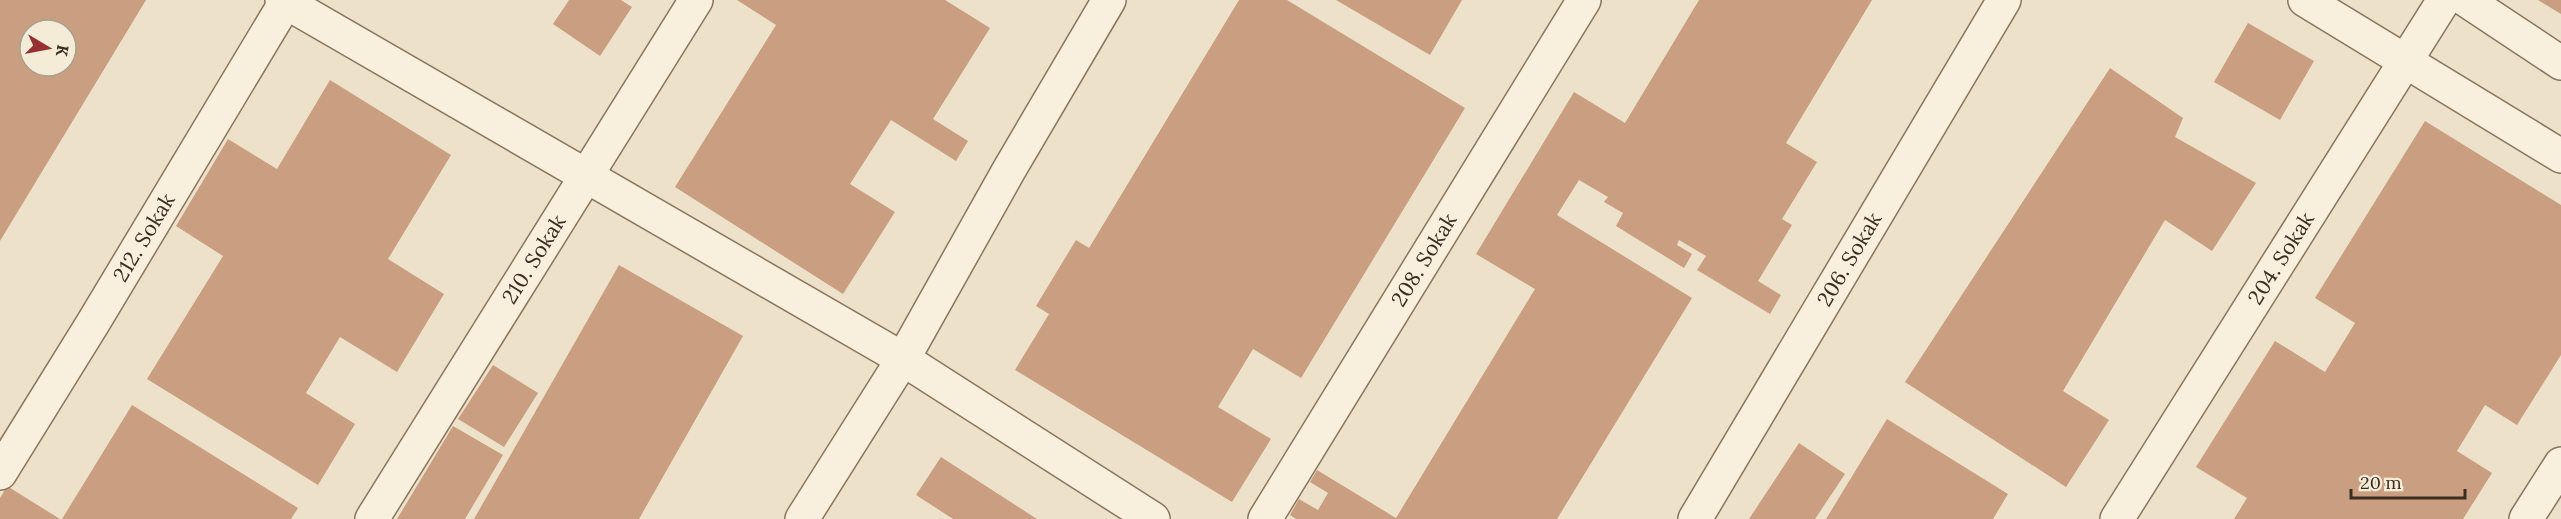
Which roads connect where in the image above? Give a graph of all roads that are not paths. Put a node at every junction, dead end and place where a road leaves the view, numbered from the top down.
1 (696, 0) edge
2 (1109, 0) edge
3 (1584, 0) edge
4 (2004, 0) edge
5 (2305, 0) edge
6 (2444, 0) edge
7 (2466, 0) edge
8 (285, 1) edge
9 (2405, 62) junction
10 (2561, 63) edge
11 (2561, 156) edge
12 (586, 177) junction
13 (903, 359) junction
14 (2561, 464) edge
15 (0, 473) edge
16 (372, 519) edge
17 (802, 519) edge
18 (1153, 519) edge
19 (1265, 519) edge
20 (1695, 519) edge
21 (2117, 519) edge
22 (2526, 519) edge

1 - 12 street, 210. Sokak
2 - 13 street
3 - 19 street, 208. Sokak
4 - 20 street, 206. Sokak
5 - 9 street
6 - 9 street, 204. Sokak
7 - 10 street
8 - 12 street
8 - 15 street, 212. Sokak
9 - 11 street
9 - 21 street, 204. Sokak
12 - 13 street
12 - 16 street, 210. Sokak
13 - 17 street
13 - 18 street
14 - 22 street

